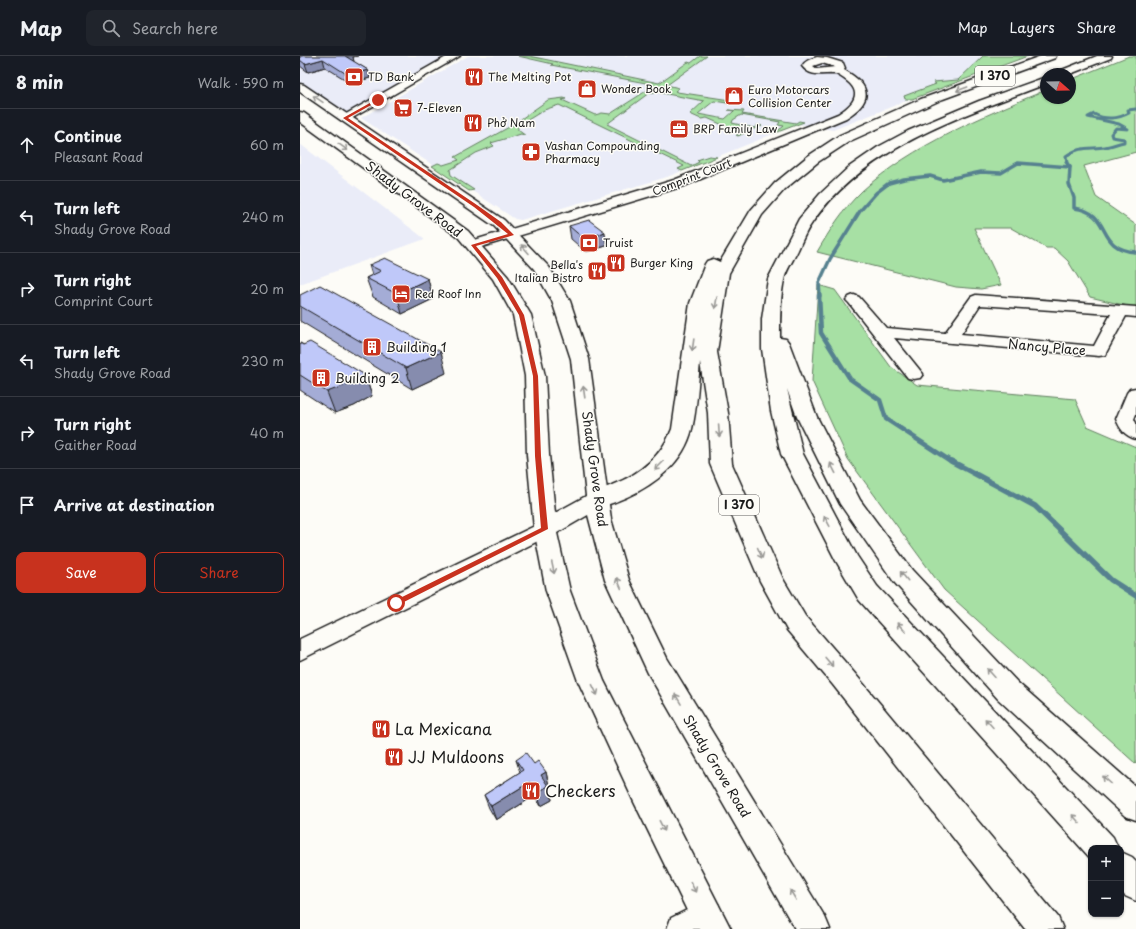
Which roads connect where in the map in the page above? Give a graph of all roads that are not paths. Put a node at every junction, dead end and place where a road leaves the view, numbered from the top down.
1 (455, 56) edge
2 (1051, 56) edge
3 (1107, 56) edge
4 (1076, 68) edge
5 (836, 70) dead end
6 (1040, 82) edge
7 (300, 87) edge
8 (939, 97) junction
9 (300, 116) edge
10 (345, 118) junction
11 (313, 132) junction
12 (512, 235) junction
13 (474, 245) junction
14 (854, 300) dead end
15 (1128, 311) edge
16 (771, 319) junction
17 (881, 332) junction
18 (950, 338) junction
19 (914, 374) dead end
20 (1136, 393) edge
21 (1136, 432) edge
22 (597, 500) junction
23 (545, 529) junction
24 (300, 650) edge
25 (1136, 806) edge
26 (1099, 845) edge
27 (1124, 871) edge
28 (1136, 885) edge
29 (701, 924) edge
30 (813, 929) edge
31 (1046, 929) edge

1 - 10 street
2 -> 8 main road, I 370
3 - 4 main road
5 - 12 street, Comprint Court
6 - 16 main road, I 370
10 -> 7 main road, Shady Grove Road
8 -> 22 main road
8 -> 31 main road, I 370
9 - 11 main road, Shady Grove Road
10 - 11 main road
10 - 12 main road, Shady Grove Road
11 -> 13 main road, Shady Grove Road
12 - 13 street, Comprint Court
22 -> 12 main road, Shady Grove Road
13 - 23 main road, Shady Grove Road
14 - 17 street
15 - 18 street, Nancy Place
15 - 18 street, Nancy Place
25 -> 16 main road
26 -> 16 main road, I 370
17 - 18 street, Nancy Place
17 - 19 street
20 - 21 street
22 - 23 main road
30 -> 22 main road, Shady Grove Road
23 - 24 street
23 -> 29 main road, Shady Grove Road
27 - 28 main road

